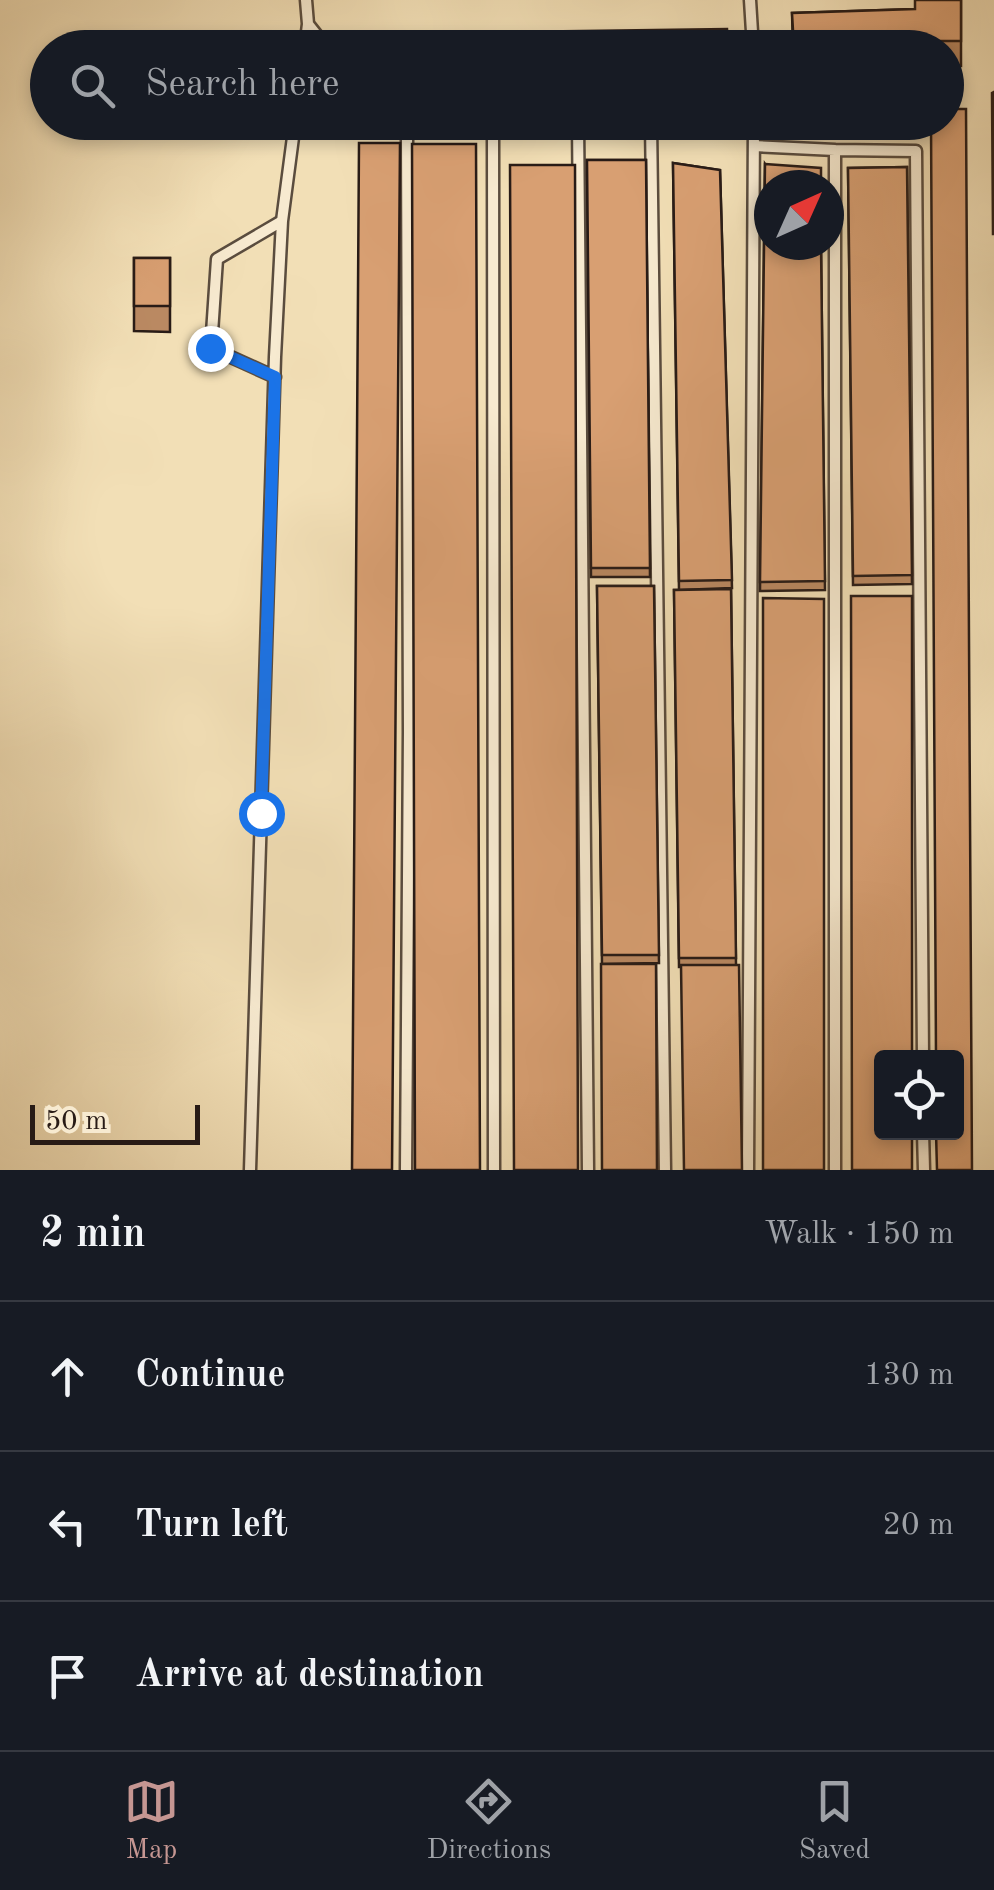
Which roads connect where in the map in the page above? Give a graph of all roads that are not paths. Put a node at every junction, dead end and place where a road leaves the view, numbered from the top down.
1 (306, 0) edge
2 (750, 0) edge
3 (308, 24) junction
4 (307, 30) edge
5 (313, 30) edge
6 (751, 30) edge
7 (293, 140) edge
8 (407, 140) edge
9 (494, 140) edge
10 (578, 140) edge
11 (651, 140) edge
12 (754, 140) edge
13 (754, 146) junction
14 (835, 150) junction
15 (282, 221) junction
16 (275, 377) junction
17 (923, 1050) edge
18 (924, 1140) edge
19 (250, 1170) edge
20 (406, 1170) edge
21 (494, 1170) edge
22 (588, 1170) edge
23 (666, 1170) edge
24 (748, 1170) edge
25 (835, 1170) edge
26 (924, 1170) edge

1 - 3 lane
2 - 6 lane
3 - 4 lane
3 - 5 lane
7 - 15 lane
8 - 20 lane
9 - 21 lane
10 - 22 lane
11 - 23 lane
12 - 13 lane
13 - 14 lane
13 - 24 lane
14 - 17 lane
14 - 25 lane
15 - 16 lane
15 - 16 lane
16 - 19 lane
18 - 26 lane

